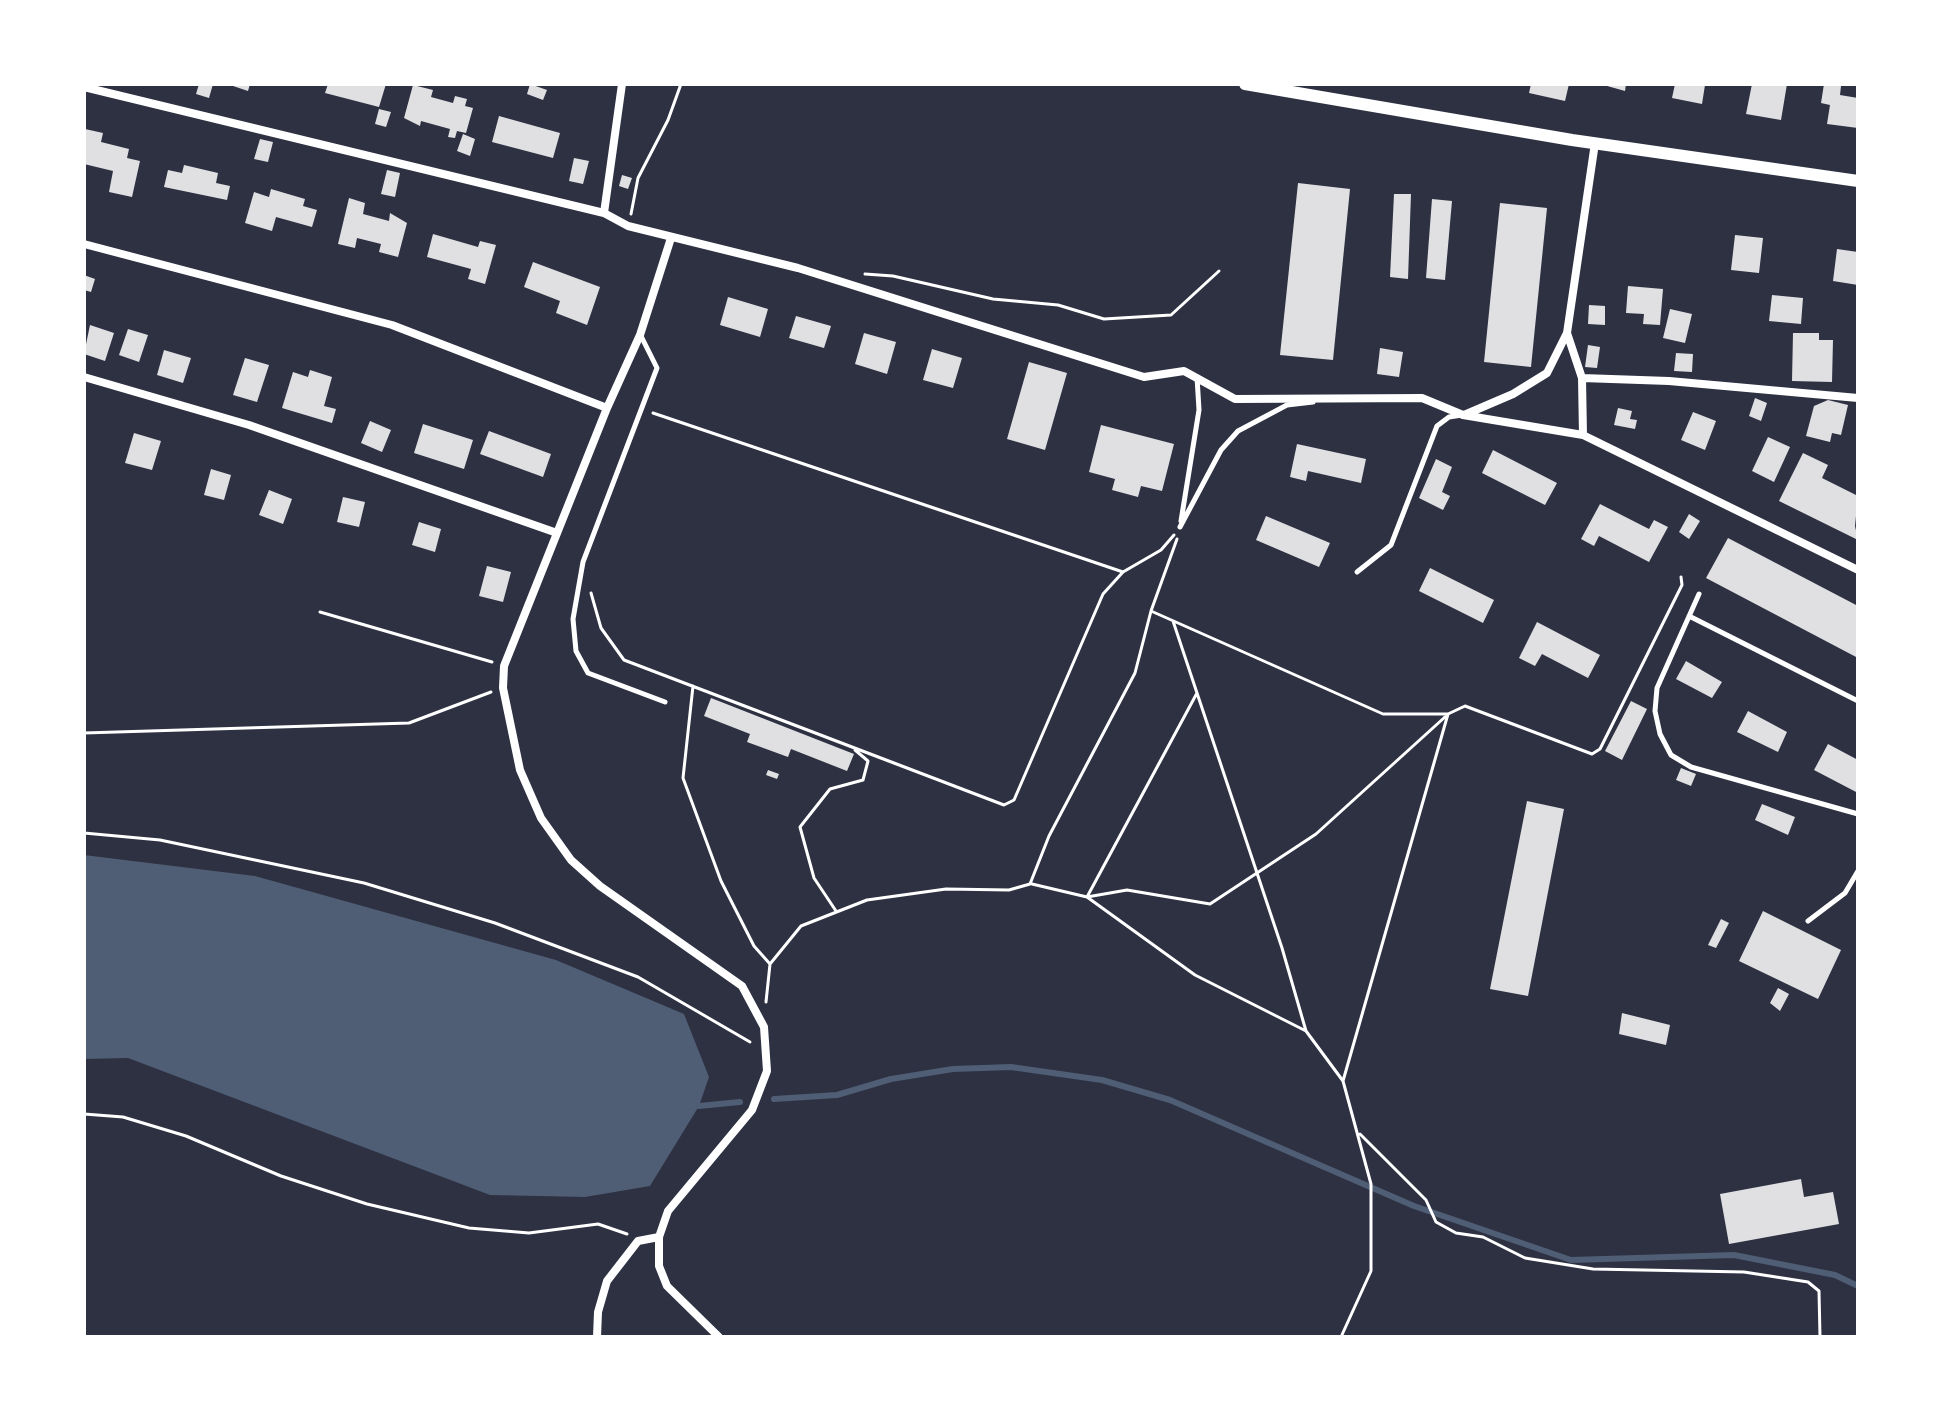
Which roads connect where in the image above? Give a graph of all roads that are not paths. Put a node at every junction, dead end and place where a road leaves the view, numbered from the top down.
1 (622, 84) edge
2 (1245, 84) edge
3 (84, 87) edge
4 (1595, 143) junction
5 (1858, 181) edge
6 (604, 213) junction
7 (671, 238) junction
8 (84, 244) edge
9 (1567, 333) junction
10 (640, 335) junction
11 (1197, 376) junction
12 (84, 377) edge
13 (1582, 378) junction
14 (1858, 398) edge
15 (1324, 401) junction
16 (607, 408) junction
17 (1463, 415) junction
18 (1583, 435) junction
19 (557, 533) junction
20 (1858, 570) edge
21 (1357, 572) dead end
22 (1699, 594) dead end
23 (1689, 616) junction
24 (1858, 701) edge
25 (665, 702) dead end
26 (1858, 814) edge
27 (1858, 871) edge
28 (1808, 921) dead end
29 (659, 1237) junction
30 (597, 1337) edge
31 (719, 1337) edge

1 - 6 street
2 - 4 street
3 - 6 street
4 - 5 street
4 - 9 street
6 - 7 street
7 - 10 street
7 - 11 street
8 - 16 street
9 - 13 street
9 - 17 street
10 - 16 street
10 - 25 lane
11 - 15 street
11 - 15 lane
12 - 19 street
13 - 14 street
13 - 18 street
15 - 17 street
16 - 19 street
17 - 18 street
17 - 21 lane
18 - 20 street
19 - 29 street
22 - 23 lane
23 - 24 lane
23 - 26 lane
27 - 28 lane
29 - 30 street
29 - 31 street

